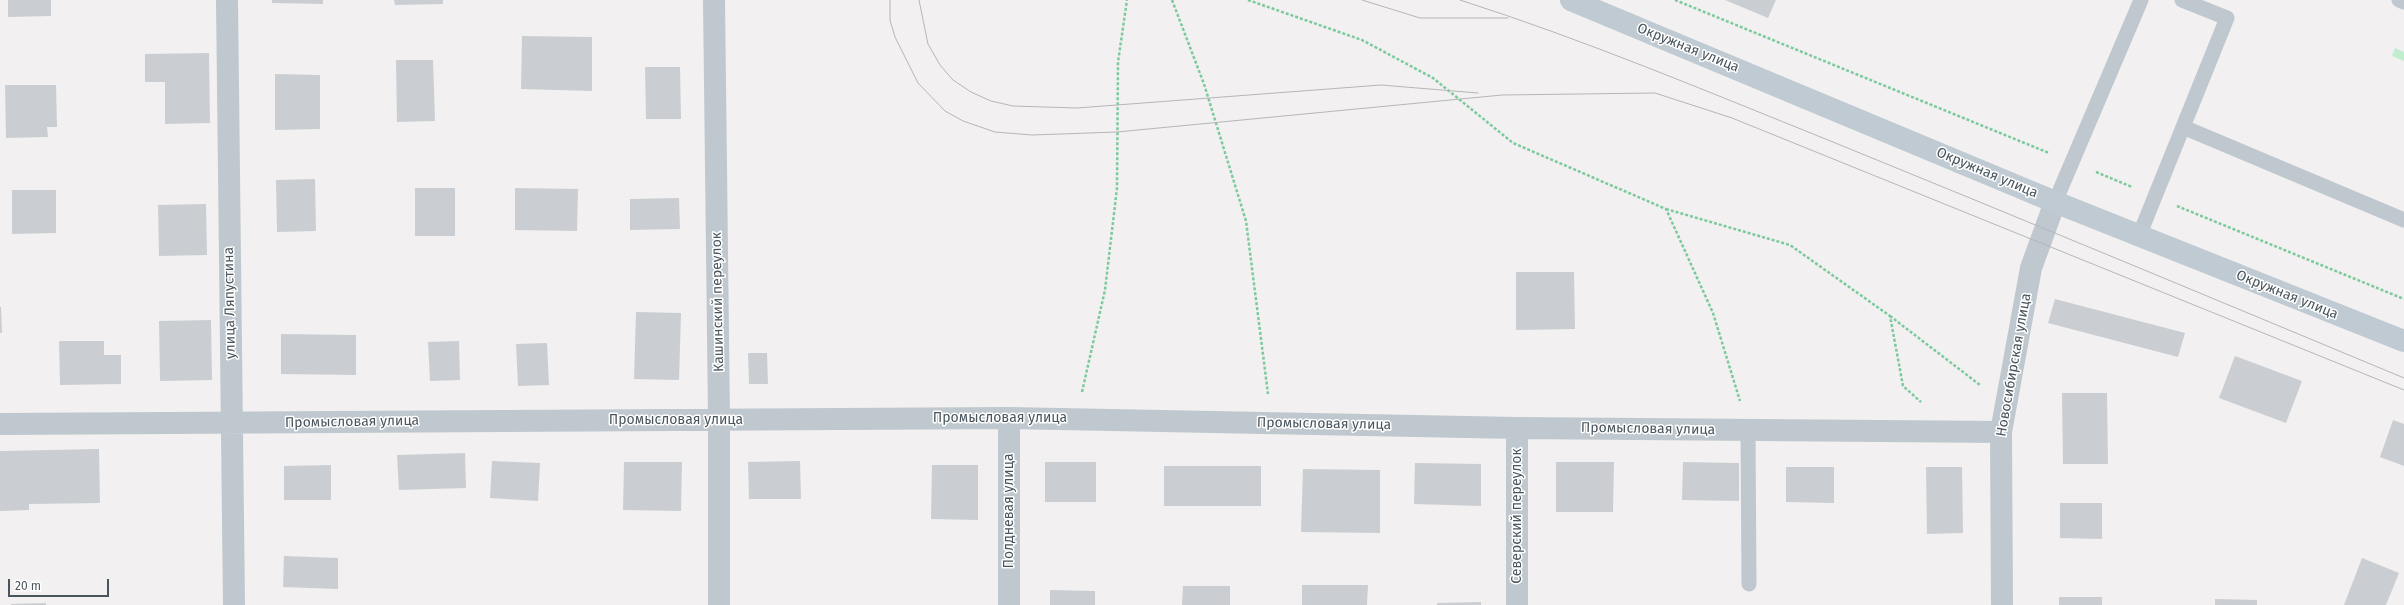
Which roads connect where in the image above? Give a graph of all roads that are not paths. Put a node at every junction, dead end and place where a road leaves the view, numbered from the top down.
1 (227, 0) edge
2 (714, 0) edge
3 (1571, 0) edge
4 (2141, 0) edge
5 (2182, 0) edge
6 (2399, 0) edge
7 (2404, 2) edge
8 (2183, 128) junction
9 (2055, 202) junction
10 (2404, 220) edge
11 (2139, 236) junction
12 (2404, 341) edge
13 (1010, 418) junction
14 (719, 419) junction
15 (0, 424) edge
16 (232, 424) junction
17 (1517, 428) junction
18 (1748, 431) junction
19 (2001, 432) junction
20 (1749, 584) dead end
21 (234, 605) edge
22 (719, 605) edge
23 (1009, 605) edge
24 (1517, 605) edge
25 (2002, 605) edge

1 - 16 street, улица Ляпустина
2 - 14 street, Кашинский переулок
3 - 9 main road, Окружная улица
4 - 9 lane
5 - 8 lane
6 - 7 lane
8 - 10 lane
8 - 11 lane
9 - 11 main road, Окружная улица
9 - 19 street, Новосибирская улица
11 - 12 main road, Окружная улица
13 - 14 street, Промысловая улица
13 - 17 street, Промысловая улица
13 - 23 street, Полдневая улица
14 - 16 street, Промысловая улица
14 - 22 street, Кашинский переулок
15 - 16 street, Промысловая улица
16 - 21 street, улица Ляпустина
17 - 18 street, Промысловая улица
17 - 24 street, Северский переулок
18 - 19 street, Промысловая улица
18 - 20 lane
19 - 25 street, Новосибирская улица

